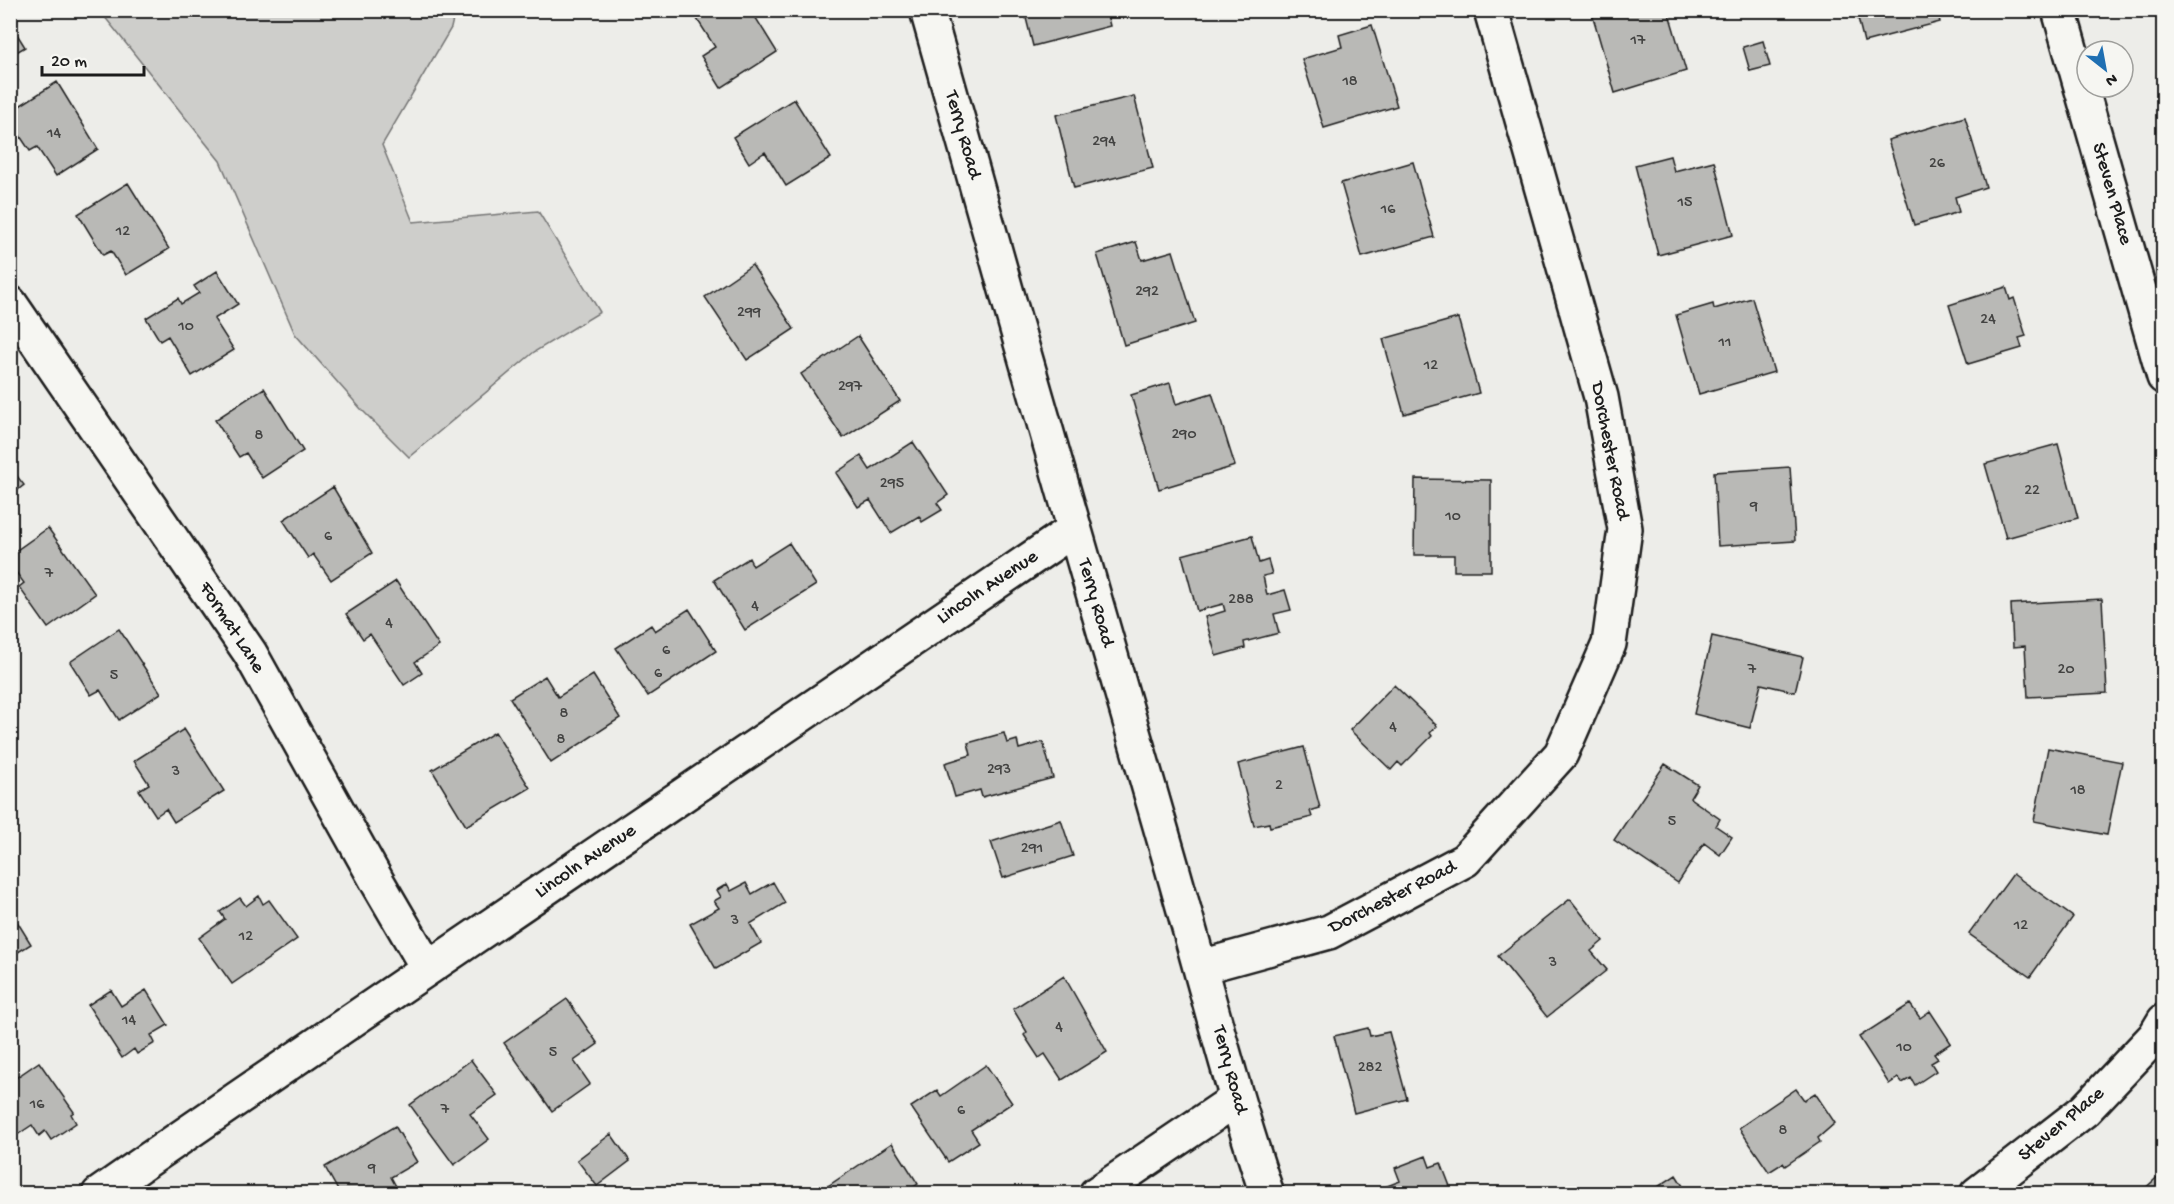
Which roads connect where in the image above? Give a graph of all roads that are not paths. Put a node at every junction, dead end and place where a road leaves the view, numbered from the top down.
1 (927, 10) edge
2 (1491, 10) edge
3 (2060, 10) edge
4 (10, 303) edge
5 (2163, 377) edge
6 (1073, 530) junction
7 (427, 967) junction
8 (1201, 967) junction
9 (2163, 1021) edge
10 (1235, 1100) junction
11 (99, 1194) edge
12 (1096, 1194) edge
13 (1267, 1194) edge
14 (1977, 1194) edge

1 - 6 street, Terry Road
2 - 8 street, Dorchester Road
3 - 5 street, Steven Place
4 - 7 street, Format Lane
6 - 7 street, Lincoln Avenue
6 - 8 street, Terry Road
7 - 11 street, Lincoln Avenue
8 - 10 street, Terry Road
9 - 14 street, Steven Place
10 - 12 street
10 - 13 street, Terry Road

